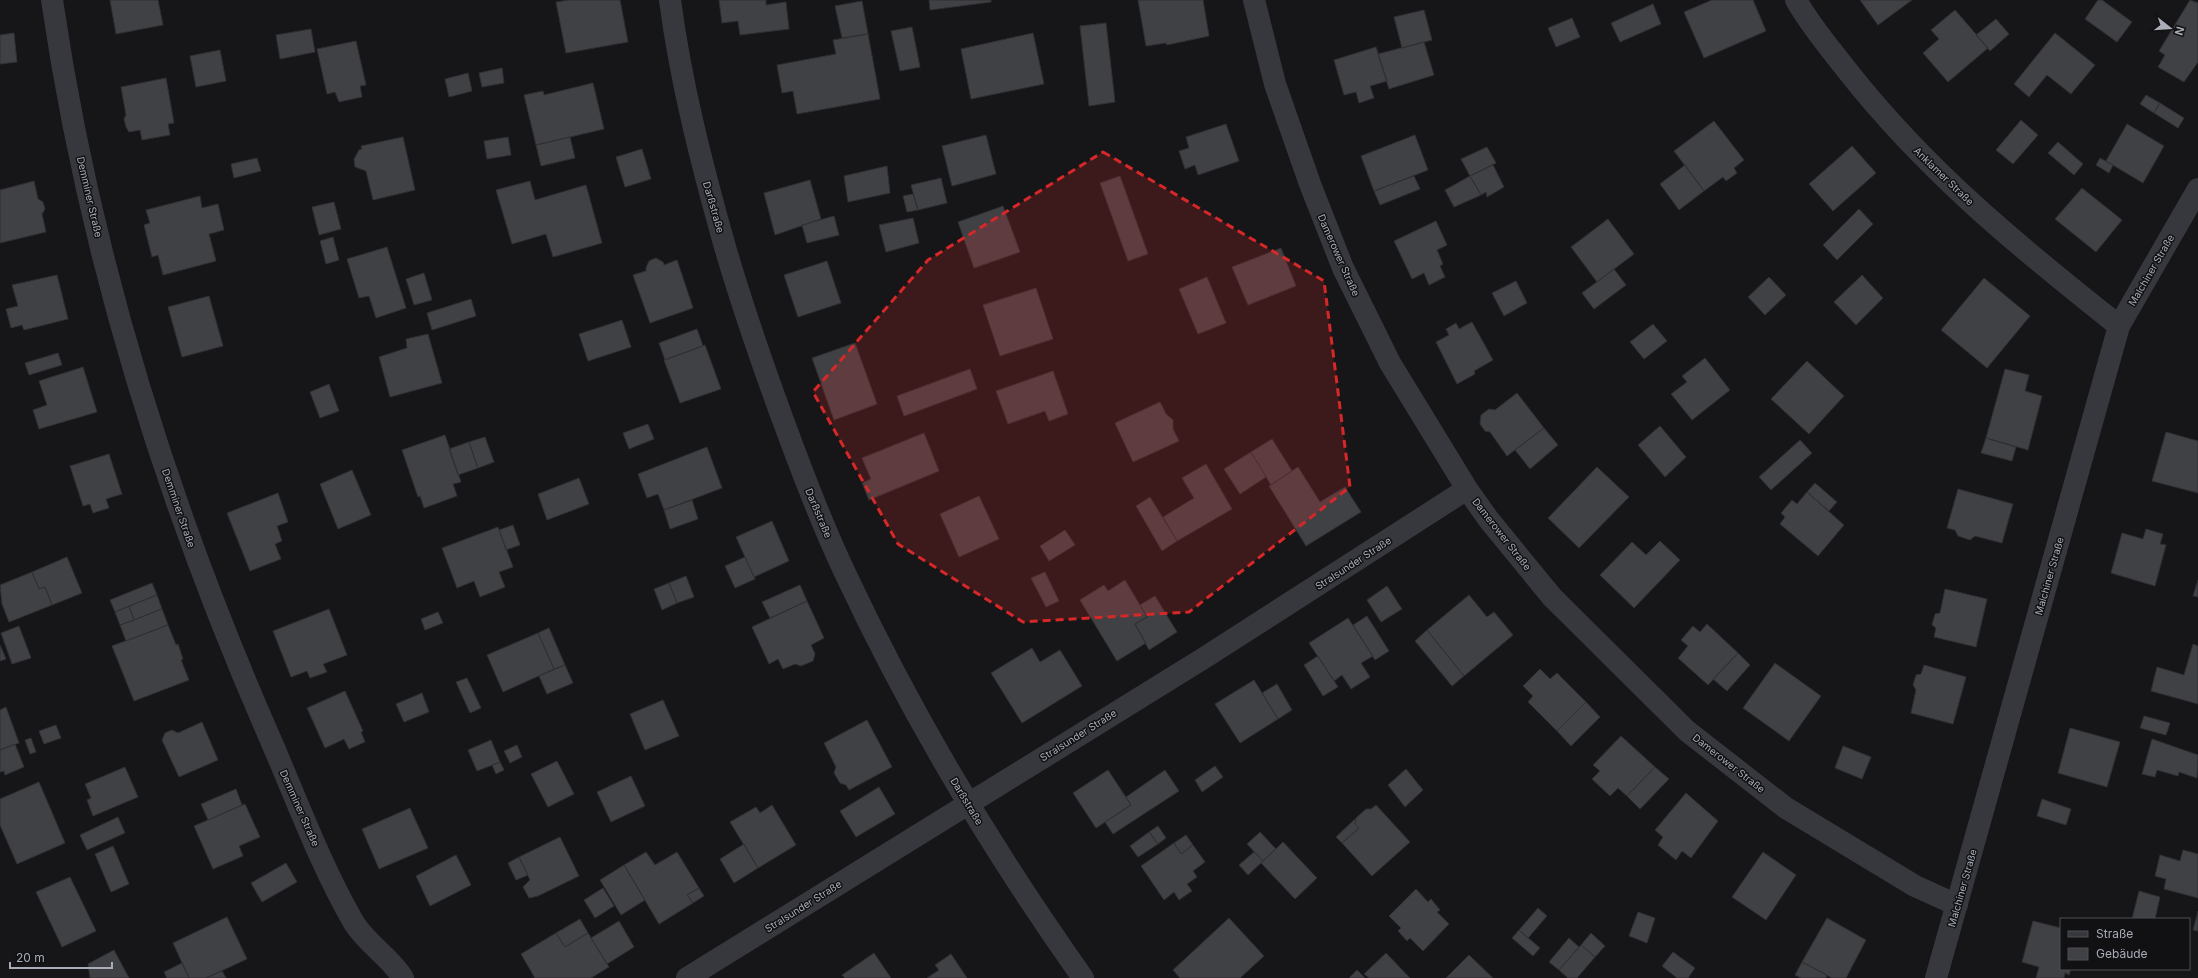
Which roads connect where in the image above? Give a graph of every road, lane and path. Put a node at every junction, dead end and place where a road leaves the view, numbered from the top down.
1 (52, 0) edge
2 (670, 0) edge
3 (1254, 0) edge
4 (1796, 0) edge
5 (2198, 189) edge
6 (2119, 326) junction
7 (1467, 489) junction
8 (968, 804) junction
9 (1957, 905) junction
10 (403, 978) edge
11 (688, 978) edge
12 (1083, 978) edge
13 (1936, 978) edge

1 - 10 street, Demminer Straße
2 - 8 street, Darßstraße
3 - 7 street, Damerower Straße
4 - 6 street, Anklamer Straße
5 - 6 street, Malchiner Straße
6 - 9 street, Malchiner Straße
7 - 8 street, Stralsunder Straße
7 - 9 street, Damerower Straße
8 - 11 street, Stralsunder Straße
8 - 12 street, Darßstraße
9 - 13 street, Malchiner Straße

